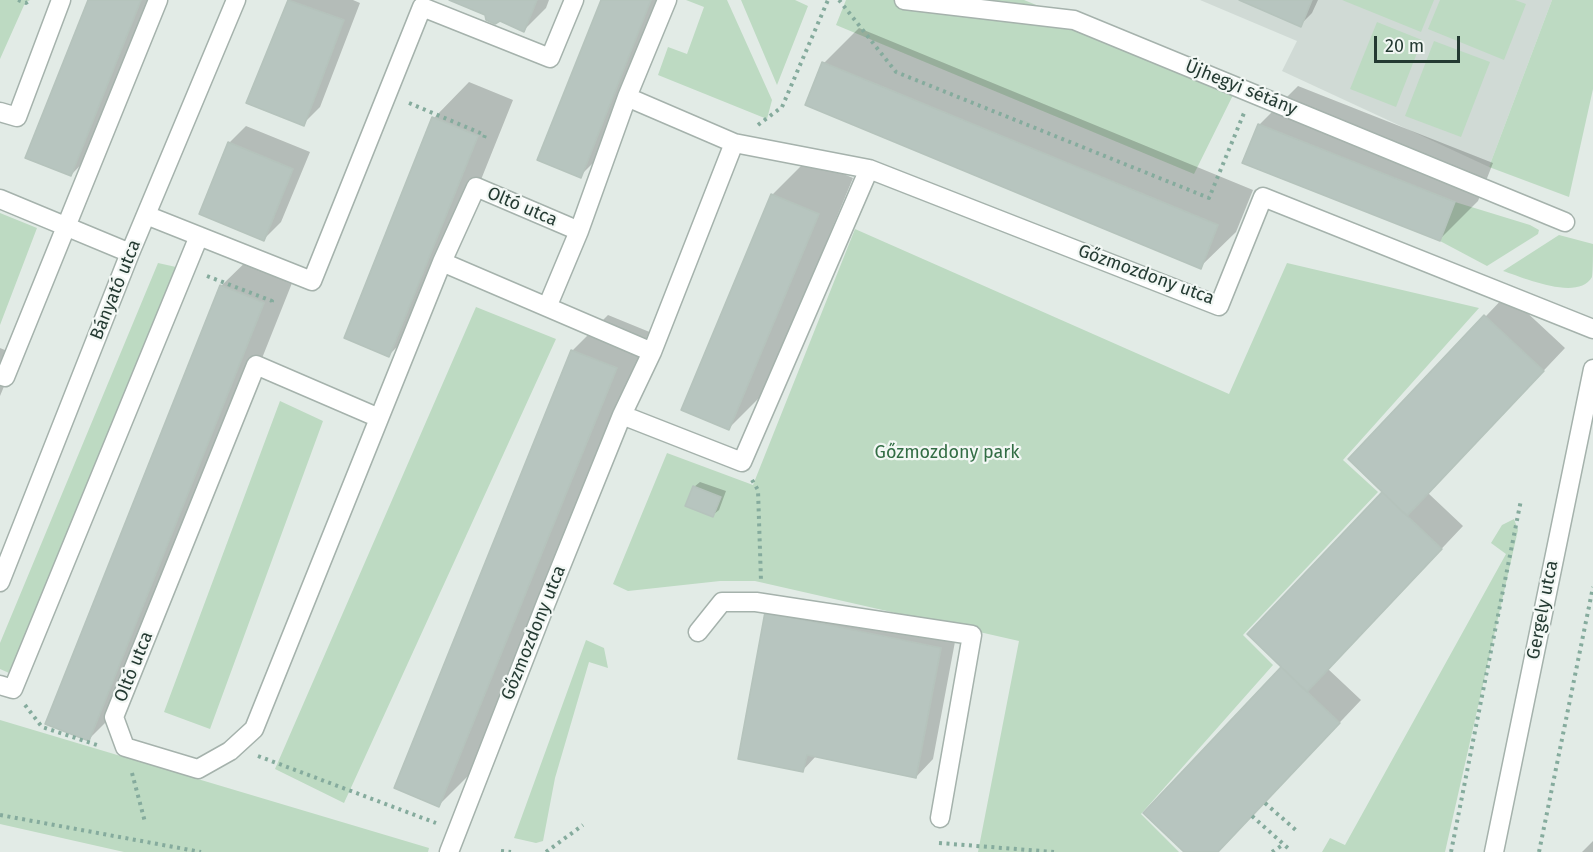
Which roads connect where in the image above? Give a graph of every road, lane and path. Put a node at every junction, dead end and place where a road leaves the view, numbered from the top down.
1 (18, 0) edge
2 (30, 0) edge
3 (61, 0) edge
4 (158, 0) edge
5 (236, 0) edge
6 (574, 0) edge
7 (667, 0) edge
8 (828, 0) edge
9 (839, 0) edge
10 (904, 0) edge
11 (1252, 93) junction
12 (386, 94) junction
13 (627, 97) junction
14 (782, 107) dead end
15 (0, 111) edge
16 (483, 141) dead end
17 (734, 143) junction
18 (869, 169) junction
19 (0, 199) edge
20 (146, 215) junction
21 (1565, 222) dead end
22 (67, 228) junction
23 (579, 231) junction
24 (199, 236) junction
25 (130, 253) junction
26 (442, 262) junction
27 (186, 268) junction
28 (548, 305) junction
29 (270, 306) dead end
30 (1593, 329) edge
31 (652, 352) junction
32 (1593, 369) edge
33 (2, 380) edge
34 (622, 415) junction
35 (379, 418) junction
36 (742, 462) junction
37 (1521, 500) dead end
38 (0, 582) edge
39 (1593, 587) edge
40 (756, 602) junction
41 (698, 633) dead end
42 (6, 687) edge
43 (126, 747) junction
44 (234, 747) junction
45 (1265, 803) dead end
46 (0, 815) edge
47 (1252, 816) dead end
48 (940, 818) dead end
49 (145, 822) dead end
50 (583, 825) dead end
51 (456, 831) junction
52 (1298, 832) dead end
53 (937, 843) dead end
54 (1284, 844) junction
55 (1289, 849) dead end
56 (1000, 850) edge
57 (501, 851) edge
58 (201, 852) edge
59 (449, 852) edge
60 (511, 852) edge
61 (546, 852) edge
62 (1054, 852) edge
63 (1272, 852) edge
64 (1451, 852) edge
65 (1494, 852) edge
66 (1539, 852) edge

1 - 2 path
3 - 15 street
4 - 22 street
5 - 20 street, Bányató utca
6 - 12 street
7 - 13 street, Oltó utca
8 - 14 path
9 - 11 path
10 - 11 street, Újhegyi sétány
11 - 21 street, Újhegyi sétány
12 - 16 path
12 - 24 street
13 - 17 street
13 - 23 street, Oltó utca
17 - 18 street, Gőzmozdony utca
17 - 31 street, Gőzmozdony utca
18 - 30 street, Gőzmozdony utca
18 - 36 street
19 - 22 street
20 - 24 street
20 - 25 street, Bányató utca
22 - 25 street
22 - 33 street
23 - 26 street, Oltó utca
23 - 28 street, Oltó utca
24 - 27 street
25 - 38 street, Bányató utca
26 - 28 street
26 - 35 street, Oltó utca
27 - 29 path
27 - 42 street
28 - 31 street
31 - 34 street, Gőzmozdony utca
32 - 65 street, Gergely utca
34 - 36 street
34 - 51 street, Gőzmozdony utca
35 - 43 street, Oltó utca
35 - 44 street, Oltó utca
36 - 40 path
37 - 64 path
39 - 66 path
40 - 41 street
40 - 48 street
42 - 43 path
43 - 44 street, Oltó utca
43 - 49 path
44 - 51 path
45 - 52 path
46 - 58 path
47 - 54 path
50 - 61 path
51 - 59 street, Gőzmozdony utca
53 - 56 path
54 - 55 path
54 - 63 path
56 - 62 path
57 - 60 path

